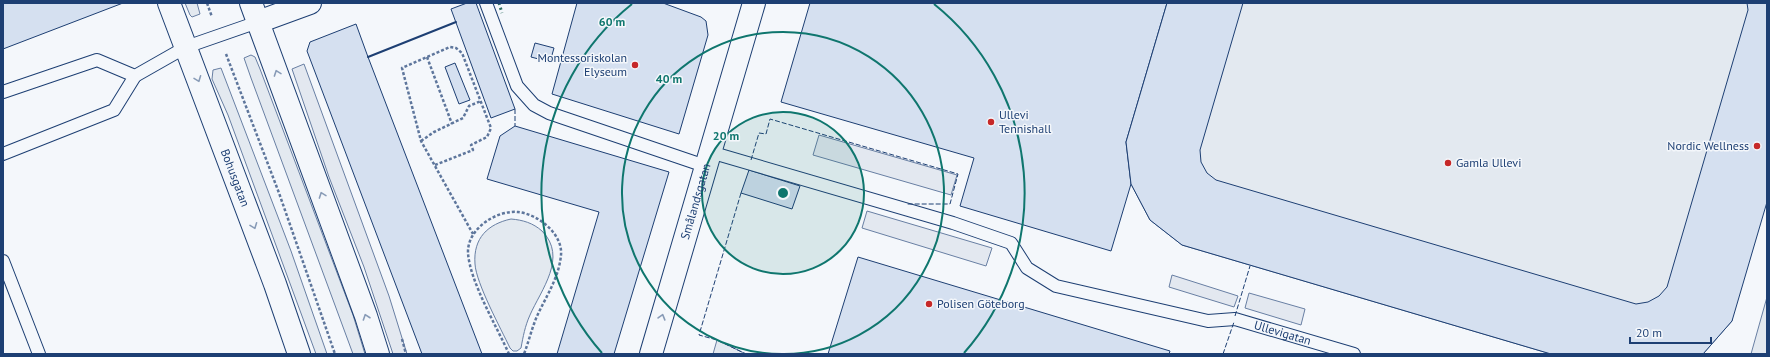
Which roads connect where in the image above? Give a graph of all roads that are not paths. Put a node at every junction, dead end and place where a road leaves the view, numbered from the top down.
1 (169, 3) edge
2 (310, 3) edge
3 (486, 3) edge
4 (754, 3) edge
5 (255, 12) edge
6 (186, 47) junction
7 (135, 76) junction
8 (3, 92) edge
9 (3, 154) edge
10 (709, 155) junction
11 (3, 261) edge
12 (39, 354) edge
13 (299, 354) edge
14 (378, 354) edge
15 (651, 354) edge
16 (1354, 354) edge

1 - 6 street, Bohusgatan
2 - 5 street
3 - 10 lane
4 - 10 street, Smålandsgatan
5 - 6 lane
14 -> 5 street
6 - 7 lane
6 -> 13 street, Bohusgatan
7 - 8 lane
7 - 9 lane
15 -> 10 street, Smålandsgatan
10 - 16 lane, Ullevigatan
11 - 12 lane

